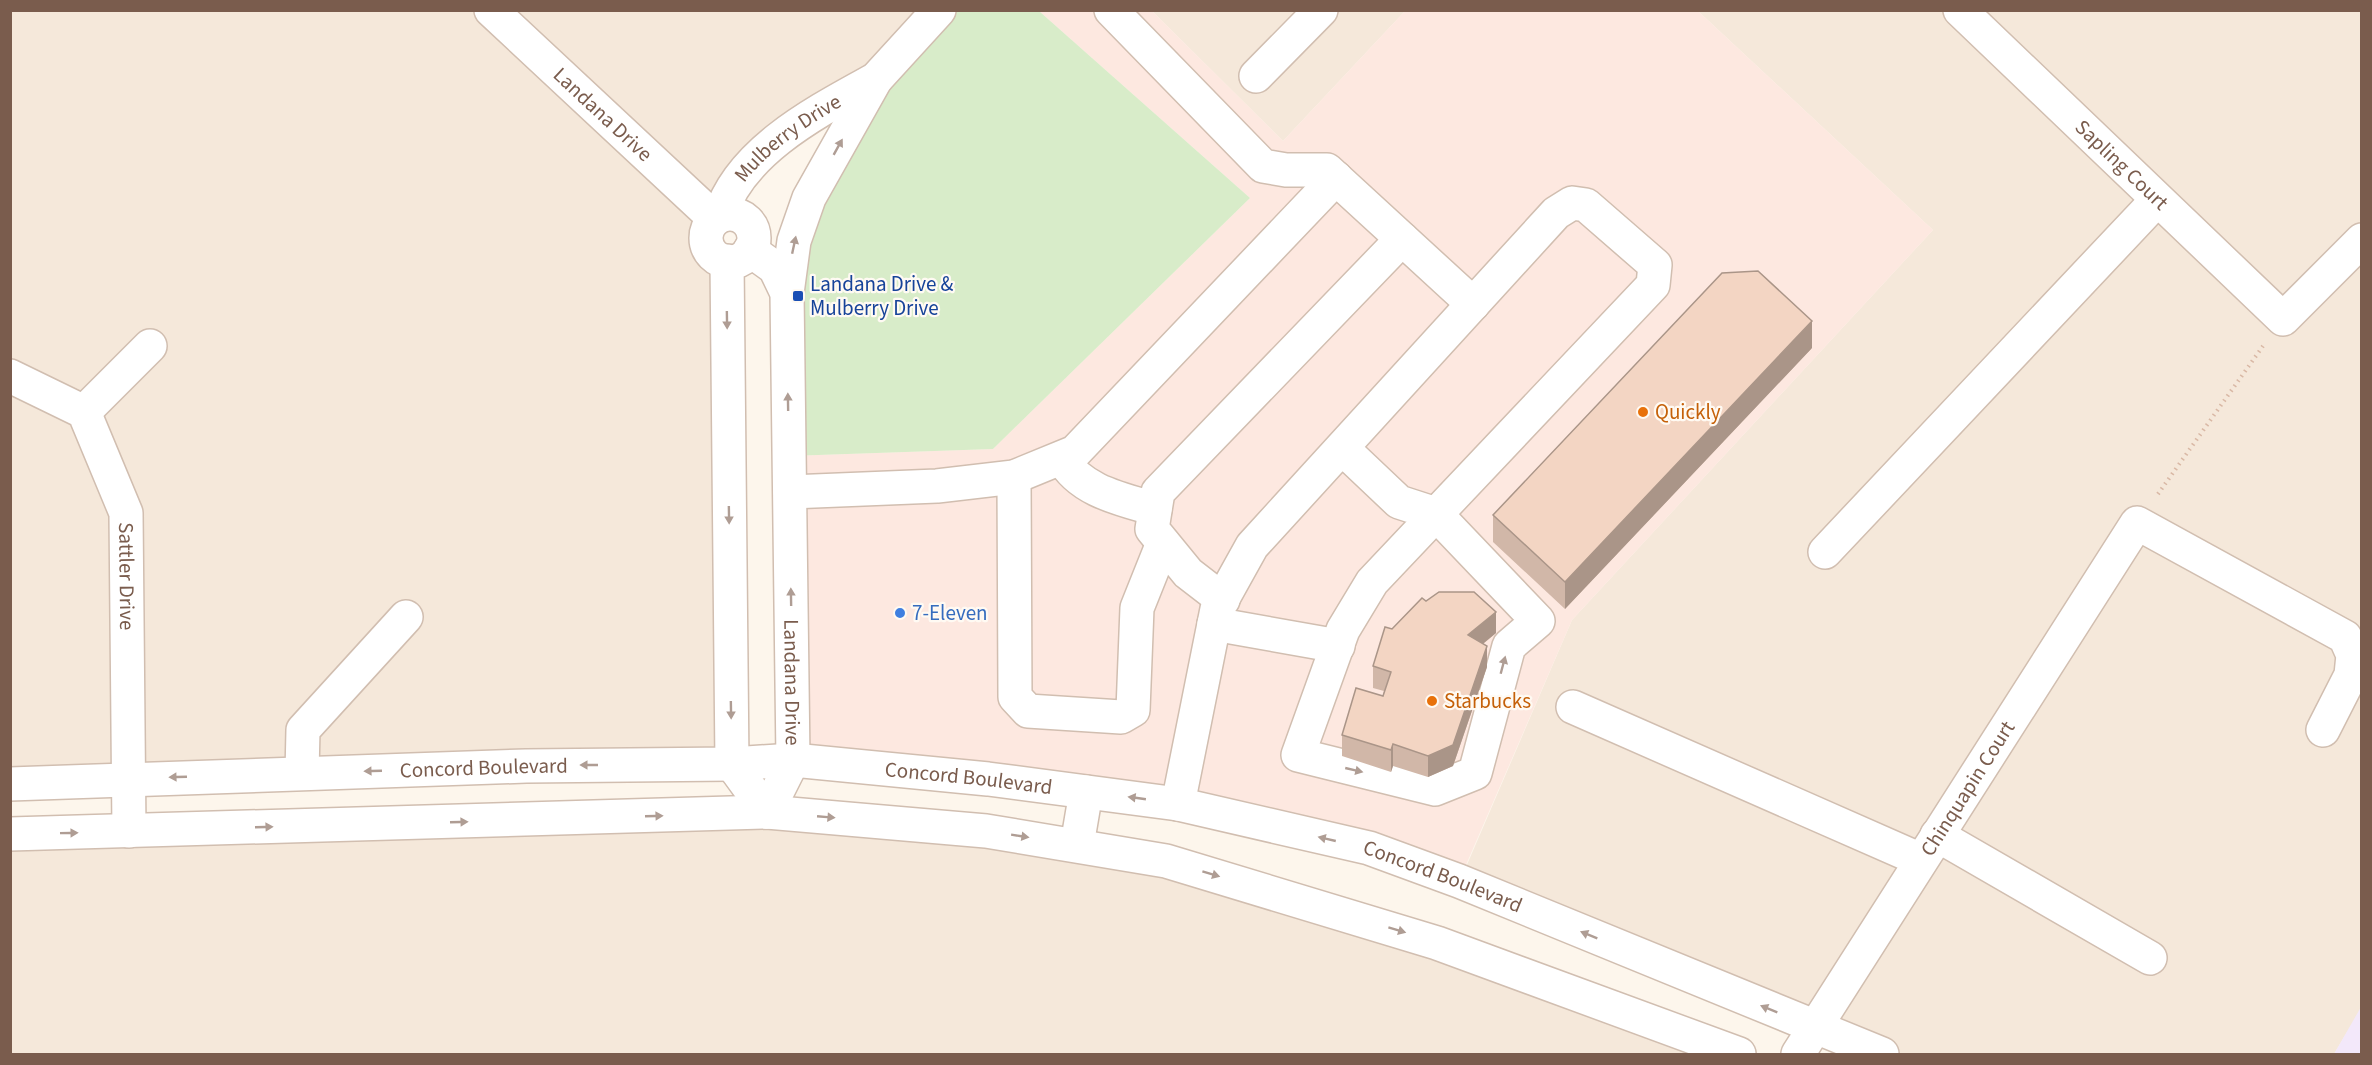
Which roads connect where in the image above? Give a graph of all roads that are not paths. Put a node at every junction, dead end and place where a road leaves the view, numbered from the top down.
1 (491, 10) edge
2 (939, 10) edge
3 (1111, 10) edge
4 (1322, 10) edge
5 (1960, 10) edge
6 (1256, 76) dead end
7 (876, 79) junction
8 (1336, 178) junction
9 (809, 198) junction
10 (2157, 200) junction
11 (717, 218) junction
12 (1402, 239) junction
13 (2361, 240) edge
14 (744, 251) junction
15 (787, 293) junction
16 (1473, 304) junction
17 (150, 346) dead end
18 (10, 376) edge
19 (84, 412) junction
20 (1342, 448) junction
21 (1062, 458) junction
22 (1014, 477) junction
23 (789, 492) junction
24 (1155, 509) junction
25 (1436, 514) junction
26 (1163, 543) junction
27 (1825, 552) dead end
28 (1218, 612) junction
29 (406, 616) dead end
30 (1338, 646) junction
31 (1573, 706) dead end
32 (2323, 730) dead end
33 (793, 760) junction
34 (732, 764) junction
35 (302, 773) junction
36 (131, 779) junction
37 (10, 784) edge
38 (1086, 792) junction
39 (1178, 804) junction
40 (767, 812) junction
41 (129, 831) junction
42 (10, 834) edge
43 (1077, 845) junction
44 (1929, 847) junction
45 (2150, 958) dead end
46 (1805, 1041) edge
47 (1739, 1054) edge
48 (1882, 1054) edge

1 - 11 street, Landana Drive
2 - 7 street, Mulberry Drive
3 - 8 street
4 - 6 street
5 - 10 street, Sapling Court
9 -> 7 street, Mulberry Drive
7 - 11 street, Mulberry Drive
8 - 12 street
8 - 21 street
9 - 14 street, Mulberry Drive
15 -> 9 street, Mulberry Drive
10 - 13 street, Sapling Court
10 - 27 street
11 - 14 street
12 - 16 street
12 - 24 street
14 - 15 street, Landana Drive
14 -> 34 street
23 -> 15 street, Landana Drive
16 - 20 street
16 - 25 street
17 - 19 street
18 - 19 street
19 - 36 street, Sattler Drive
20 - 25 street
20 - 28 street
21 - 22 street
21 - 24 street
22 - 23 street
22 - 26 street
33 -> 23 street, Landana Drive
24 - 26 street
25 - 30 street
30 -> 25 street
26 - 28 street
28 - 30 street
28 - 39 street
29 - 35 street
31 - 44 street
32 - 44 street, Chinquapin Court
33 - 34 street, Concord Boulevard
33 - 38 street, Concord Boulevard
33 - 40 street, Landana Drive
34 -> 35 street, Concord Boulevard
34 - 40 street
35 -> 36 street, Concord Boulevard
36 - 37 street, Concord Boulevard
36 - 41 street, Sattler Drive
39 -> 38 street, Concord Boulevard
38 - 43 street
46 -> 39 street, Concord Boulevard
41 -> 40 street
40 -> 43 street
42 -> 41 street
43 -> 47 street
44 - 45 street
44 - 46 street, Chinquapin Court
46 - 48 street, Concord Boulevard

